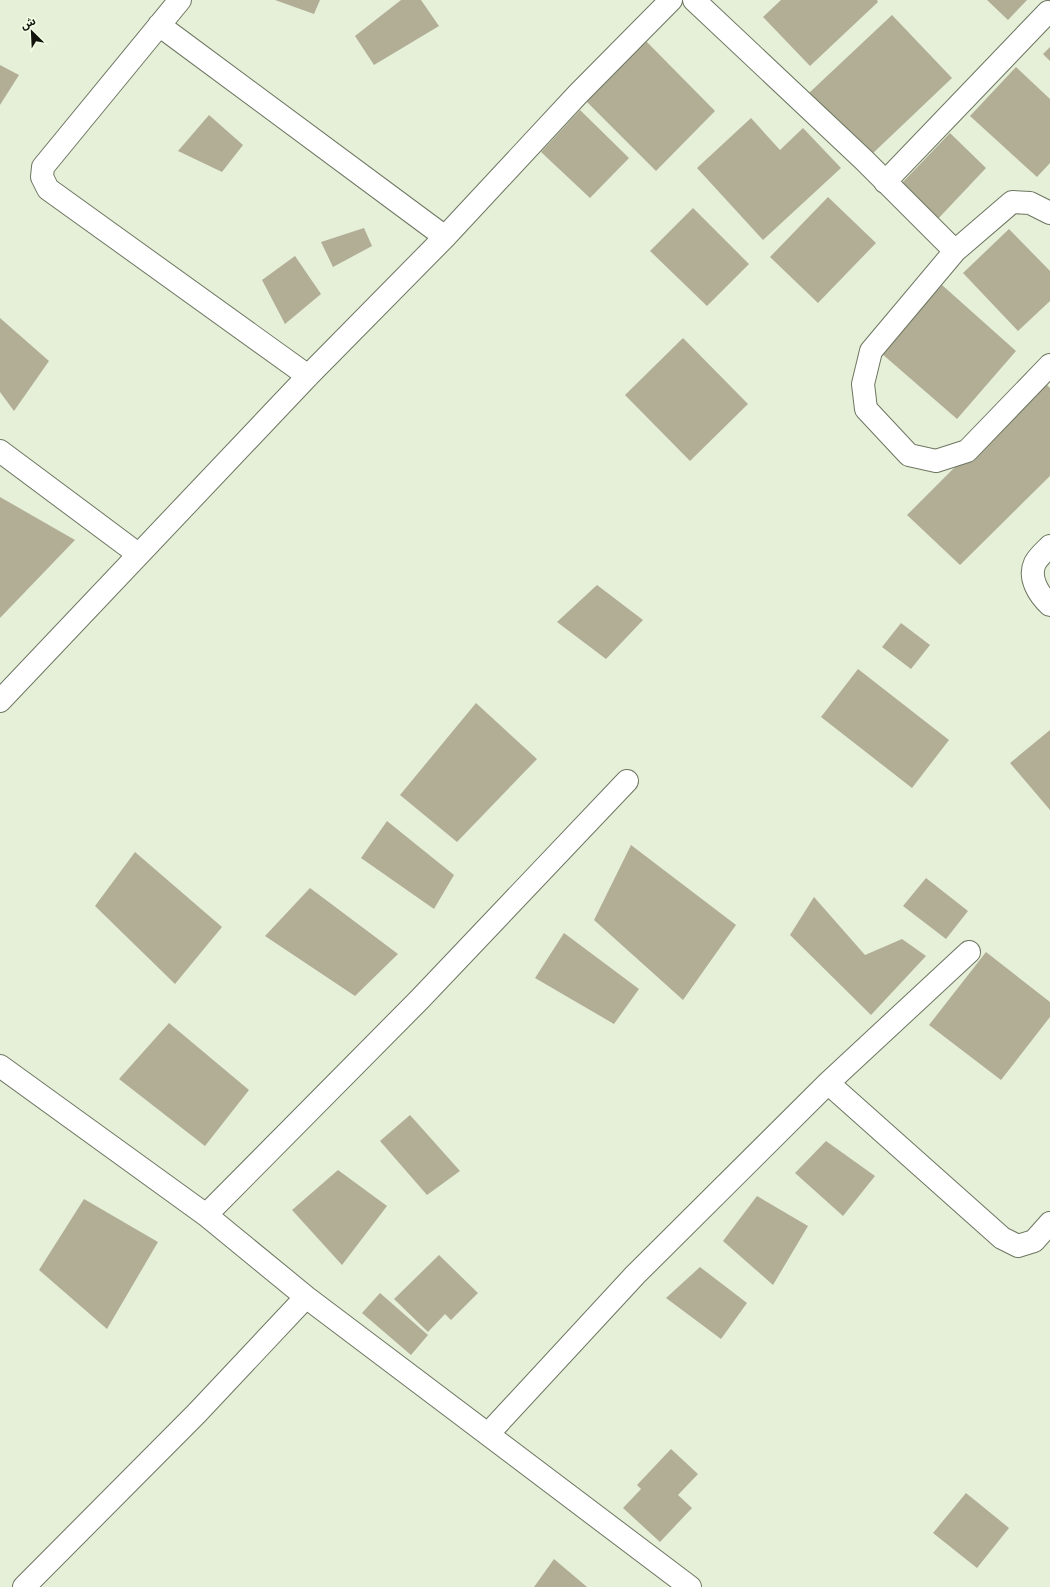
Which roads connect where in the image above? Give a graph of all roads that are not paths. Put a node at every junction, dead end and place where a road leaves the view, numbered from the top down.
1 (180, 0) edge
2 (671, 0) edge
3 (694, 0) edge
4 (1048, 12) dead end
5 (159, 25) junction
6 (885, 182) junction
7 (1050, 213) edge
8 (445, 237) junction
9 (955, 251) junction
10 (1050, 365) edge
11 (308, 376) junction
12 (0, 451) edge
13 (1050, 546) edge
14 (138, 554) junction
15 (1050, 605) edge
16 (0, 701) edge
17 (627, 781) dead end
18 (969, 952) dead end
19 (0, 1066) edge
20 (828, 1082) junction
21 (206, 1215) junction
22 (1050, 1223) edge
23 (306, 1297) junction
24 (488, 1434) junction
25 (24, 1587) edge
26 (690, 1587) edge

1 - 5 street
2 - 8 street
3 - 6 street
4 - 6 street
5 - 8 street
5 - 11 street
6 - 9 street
7 - 9 street
8 - 11 street
9 - 10 street
11 - 14 street
12 - 14 street
13 - 15 street
14 - 16 street
17 - 21 street
18 - 20 street
19 - 21 street
20 - 22 street
20 - 24 street
21 - 23 street
23 - 24 street
23 - 25 street
24 - 26 street

